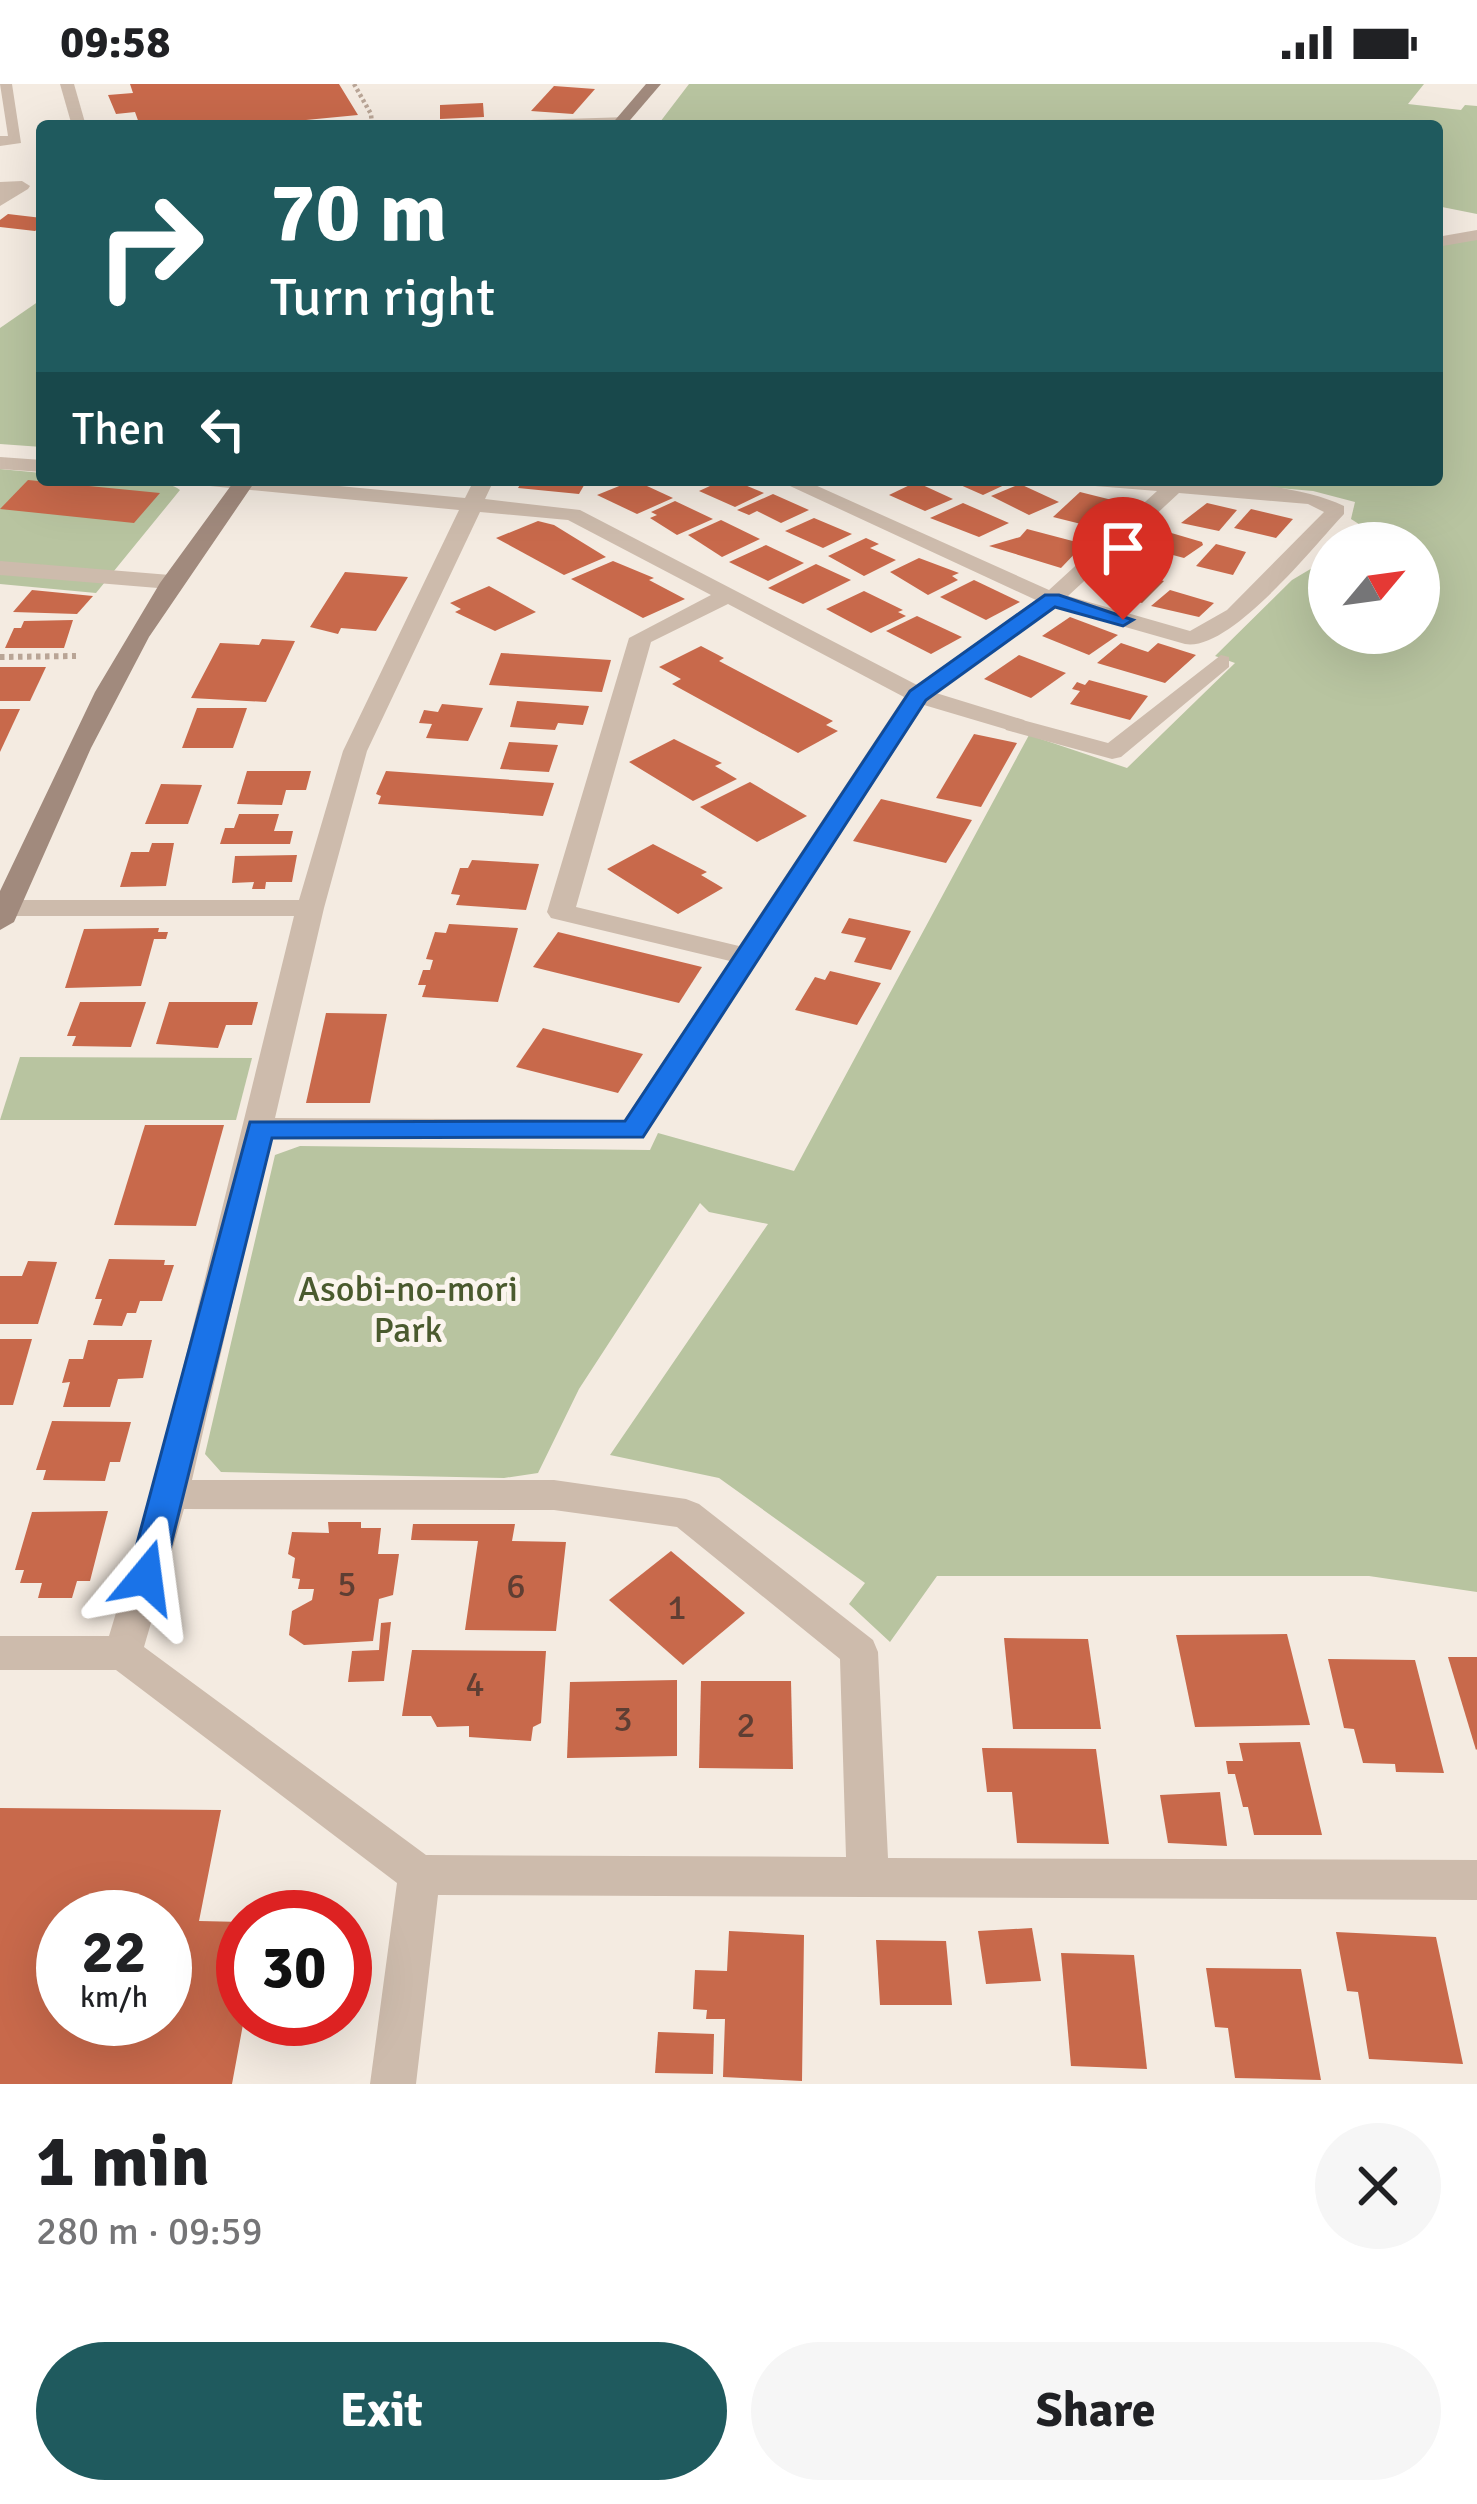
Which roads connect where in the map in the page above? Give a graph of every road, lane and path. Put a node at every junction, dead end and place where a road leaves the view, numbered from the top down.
1 (5, 84) edge
2 (67, 84) edge
3 (354, 84) edge
4 (654, 84) edge
5 (77, 120) edge
6 (372, 120) edge
7 (623, 120) edge
8 (0, 141) edge
9 (0, 187) edge
10 (0, 201) edge
11 (1477, 235) edge
12 (1443, 241) edge
13 (0, 463) edge
14 (36, 466) edge
15 (241, 486) edge
16 (350, 486) edge
17 (800, 486) edge
18 (1163, 486) edge
19 (1174, 487) junction
20 (477, 492) edge
21 (0, 568) edge
22 (170, 582) junction
23 (728, 596) junction
24 (1052, 599) junction
25 (76, 656) dead end
26 (0, 657) edge
27 (1221, 662) dead end
28 (918, 695) junction
29 (310, 908) junction
30 (2, 912) edge
31 (745, 956) junction
32 (260, 1128) junction
33 (170, 1494) junction
34 (0, 1653) edge
35 (123, 1653) junction
36 (419, 1876) junction
37 (868, 1877) junction
38 (1477, 1880) edge
39 (393, 2084) edge

1 - 8 street
2 - 5 street
3 - 6 path
4 - 7 street
9 - 10 street
11 - 12 street
13 - 14 street
15 - 22 street
16 - 20 street
17 - 24 street
18 - 19 street
19 - 24 street
19 - 24 street
20 - 23 street
20 - 29 street
21 - 22 street
22 - 30 street
23 - 28 street
23 - 31 street
24 - 28 street
25 - 26 path
27 - 28 street
28 - 31 street
29 - 30 street
29 - 32 street
31 - 32 street
32 - 33 street
33 - 35 street
33 - 37 street
34 - 35 street
35 - 36 street
36 - 37 street
36 - 39 street
37 - 38 street

